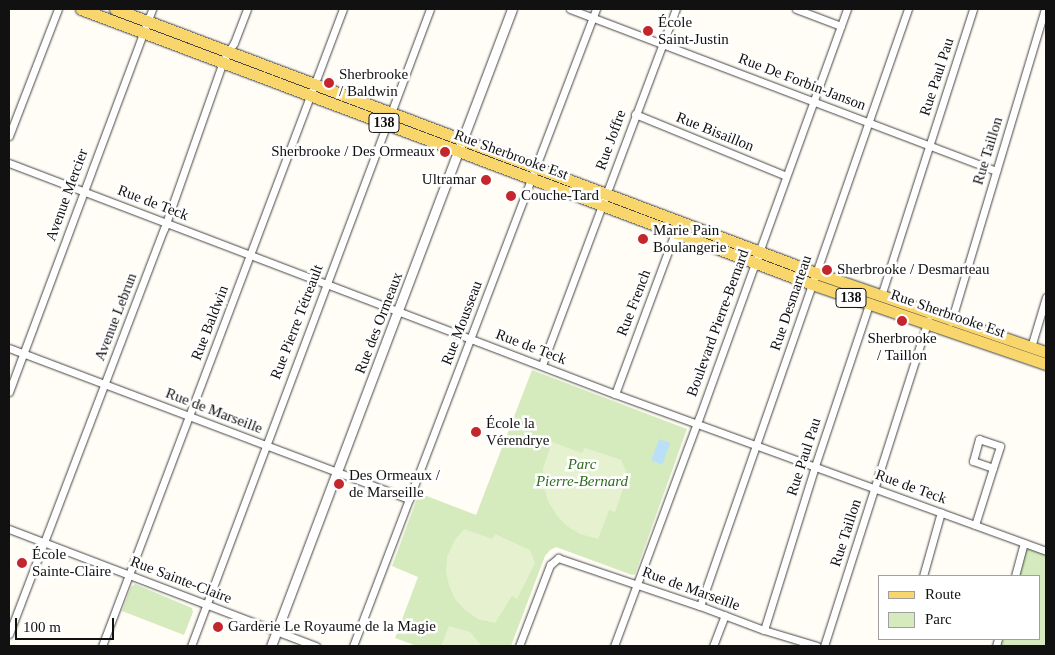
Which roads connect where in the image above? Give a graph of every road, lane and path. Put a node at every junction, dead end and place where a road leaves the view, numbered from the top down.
1 (58, 9) edge
2 (81, 9) edge
3 (115, 9) edge
4 (247, 9) edge
5 (343, 9) edge
6 (430, 9) edge
7 (512, 9) edge
8 (570, 9) edge
9 (596, 9) edge
10 (676, 9) edge
11 (796, 9) edge
12 (847, 9) edge
13 (908, 9) edge
14 (973, 9) edge
15 (1045, 9) edge
16 (150, 14) edge
17 (592, 17) junction
18 (841, 26) junction
19 (142, 32) junction
20 (662, 44) junction
21 (226, 56) junction
22 (314, 83) junction
23 (309, 95) junction
24 (813, 101) junction
25 (391, 113) junction
26 (635, 114) junction
27 (869, 122) junction
28 (387, 124) junction
29 (9, 136) edge
30 (929, 145) junction
31 (462, 146) junction
32 (9, 163) edge
33 (996, 171) junction
34 (533, 173) junction
35 (786, 176) junction
36 (83, 191) junction
37 (604, 199) junction
38 (166, 223) junction
39 (677, 227) junction
40 (251, 255) junction
41 (757, 256) junction
42 (814, 279) junction
43 (327, 284) junction
44 (1046, 296) edge
45 (874, 298) junction
46 (398, 311) junction
47 (928, 318) junction
48 (950, 325) junction
49 (470, 338) junction
50 (1031, 347) junction
51 (9, 348) edge
52 (1046, 352) edge
53 (24, 354) junction
54 (1046, 364) edge
55 (542, 365) junction
56 (105, 384) junction
57 (9, 392) edge
58 (615, 394) junction
59 (190, 416) junction
60 (697, 424) junction
61 (265, 445) junction
62 (757, 445) junction
63 (815, 466) junction
64 (993, 468) junction
65 (338, 472) junction
66 (875, 488) junction
67 (409, 499) junction
68 (941, 512) junction
69 (975, 525) junction
70 (9, 529) edge
71 (44, 543) junction
72 (1024, 543) junction
73 (1046, 551) edge
74 (129, 575) junction
75 (923, 575) edge
76 (1015, 575) edge
77 (638, 584) junction
78 (207, 604) junction
79 (700, 606) junction
80 (725, 615) junction
81 (764, 630) junction
82 (276, 632) junction
83 (9, 634) edge
84 (790, 638) junction
85 (102, 646) edge
86 (191, 646) edge
87 (271, 646) edge
88 (316, 646) edge
89 (353, 646) edge
90 (519, 646) edge
91 (614, 646) edge
92 (713, 646) edge
93 (787, 646) edge
94 (817, 646) edge
95 (824, 646) edge

1 - 29 street
2 - 19 main road, Rue Sherbrooke Est / 138
3 - 16 main road, Rue Sherbrooke Est / 138
4 - 21 street, Avenue Lebrun
5 - 22 street, Rue Baldwin
6 - 25 street, Rue Pierre Tétreault
7 - 31 street, Rue des Ormeaux
8 - 17 street, Rue De Forbin-Janson
9 - 17 street, Rue Mousseau
10 - 20 street, Rue Joffre
11 - 18 street
12 - 18 street, Boulevard Pierre-Bernard
13 - 27 street, Rue Desmarteau
14 - 30 street, Rue Paul Pau
15 - 33 street, Rue Taillon
16 - 19 street, Avenue Mercier
16 - 21 main road, Rue Sherbrooke Est / 138
17 - 20 street, Rue De Forbin-Janson
17 - 34 street, Rue Mousseau
18 - 24 street, Boulevard Pierre-Bernard
19 - 21 main road, Rue Sherbrooke Est / 138
19 - 36 street, Avenue Mercier
20 - 24 street, Rue De Forbin-Janson
20 - 26 street, Rue Joffre
21 - 22 main road, Rue Sherbrooke Est / 138
21 - 23 main road, Rue Sherbrooke Est / 138
21 - 38 street, Avenue Lebrun
22 - 23 street, Rue Baldwin
22 - 25 main road, Rue Sherbrooke Est / 138
23 - 28 main road, Rue Sherbrooke Est / 138
23 - 40 street, Rue Baldwin
24 - 27 street, Rue De Forbin-Janson
24 - 35 street, Boulevard Pierre-Bernard
25 - 28 street, Rue Pierre Tétreault
25 - 31 main road, Rue Sherbrooke Est / 138
26 - 35 street, Rue Bisaillon
26 - 37 street, Rue Joffre
27 - 30 street, Rue De Forbin-Janson
27 - 42 street, Rue Desmarteau
28 - 31 main road, Rue Sherbrooke Est / 138
28 - 43 street, Rue Pierre Tétreault
30 - 33 street, Rue De Forbin-Janson
30 - 45 street, Rue Paul Pau
31 - 34 main road, Rue Sherbrooke Est / 138
31 - 46 street, Rue des Ormeaux
32 - 36 street, Rue de Teck
33 - 48 street, Rue Taillon
34 - 37 main road, Rue Sherbrooke Est / 138
34 - 49 street, Rue Mousseau
35 - 41 street, Boulevard Pierre-Bernard
36 - 38 street, Rue de Teck
36 - 53 street, Avenue Mercier
37 - 39 main road, Rue Sherbrooke Est / 138
37 - 55 street, Rue Joffre
38 - 40 street, Rue de Teck
38 - 56 street, Avenue Lebrun
39 - 41 main road, Rue Sherbrooke Est / 138
39 - 58 street, Rue French
40 - 43 street, Rue de Teck
40 - 59 street, Rue Baldwin
41 - 42 main road, Rue Sherbrooke Est / 138
41 - 60 street, Boulevard Pierre-Bernard
42 - 45 main road, Rue Sherbrooke Est / 138
42 - 62 street, Rue Desmarteau
43 - 46 street, Rue de Teck
43 - 61 street, Rue Pierre Tétreault
44 - 50 street
45 - 47 main road, Rue Sherbrooke Est / 138
45 - 63 street, Rue Paul Pau
46 - 49 street, Rue de Teck
46 - 65 street, Rue des Ormeaux
47 - 48 main road, Rue Sherbrooke Est / 138
47 - 66 street, Rue Taillon
48 - 50 main road, Rue Sherbrooke Est / 138
48 - 54 main road, Rue Sherbrooke Est / 138
49 - 55 street, Rue de Teck
49 - 67 street, Rue Mousseau
50 - 52 main road, Rue Sherbrooke Est / 138
51 - 53 street, Rue de Marseille
53 - 56 street, Rue de Marseille
53 - 57 street, Avenue Mercier
55 - 58 street, Rue de Teck
56 - 59 street, Rue de Marseille
56 - 71 street, Avenue Lebrun
58 - 60 street, Rue de Teck
59 - 61 street, Rue de Marseille
59 - 74 street, Rue Baldwin
60 - 62 street, Rue de Teck
60 - 77 street, Boulevard Pierre-Bernard
61 - 65 street, Rue de Marseille
61 - 78 street, Rue Pierre Tétreault
62 - 63 street, Rue de Teck
62 - 79 street, Rue Desmarteau
63 - 66 street, Rue de Teck
63 - 81 street, Rue Paul Pau
64 - 64 street
64 - 69 street
65 - 67 street, Rue de Marseille
65 - 82 street, Rue des Ormeaux
66 - 68 street, Rue de Teck
66 - 95 street, Rue Taillon
67 - 89 street, Rue Mousseau
68 - 69 street, Rue de Teck
68 - 75 street
69 - 72 street, Rue de Teck
70 - 71 street, Rue Sainte-Claire
71 - 74 street, Rue Sainte-Claire
71 - 83 street, Avenue Lebrun
72 - 73 street, Rue de Teck
72 - 76 street
74 - 78 street, Rue Sainte-Claire
74 - 85 street, Rue Baldwin
77 - 79 street, Rue de Marseille
77 - 90 street, Rue de Marseille
77 - 91 street, Boulevard Pierre-Bernard
78 - 82 street, Rue Sainte-Claire
78 - 86 street, Rue Pierre Tétreault
79 - 80 street, Rue de Marseille
80 - 81 street, Rue de Marseille
80 - 92 street
81 - 84 street, Rue de Marseille
82 - 87 street, Rue des Ormeaux
82 - 88 street, Rue Sainte-Claire
84 - 93 street
84 - 94 street, Rue de Marseille

